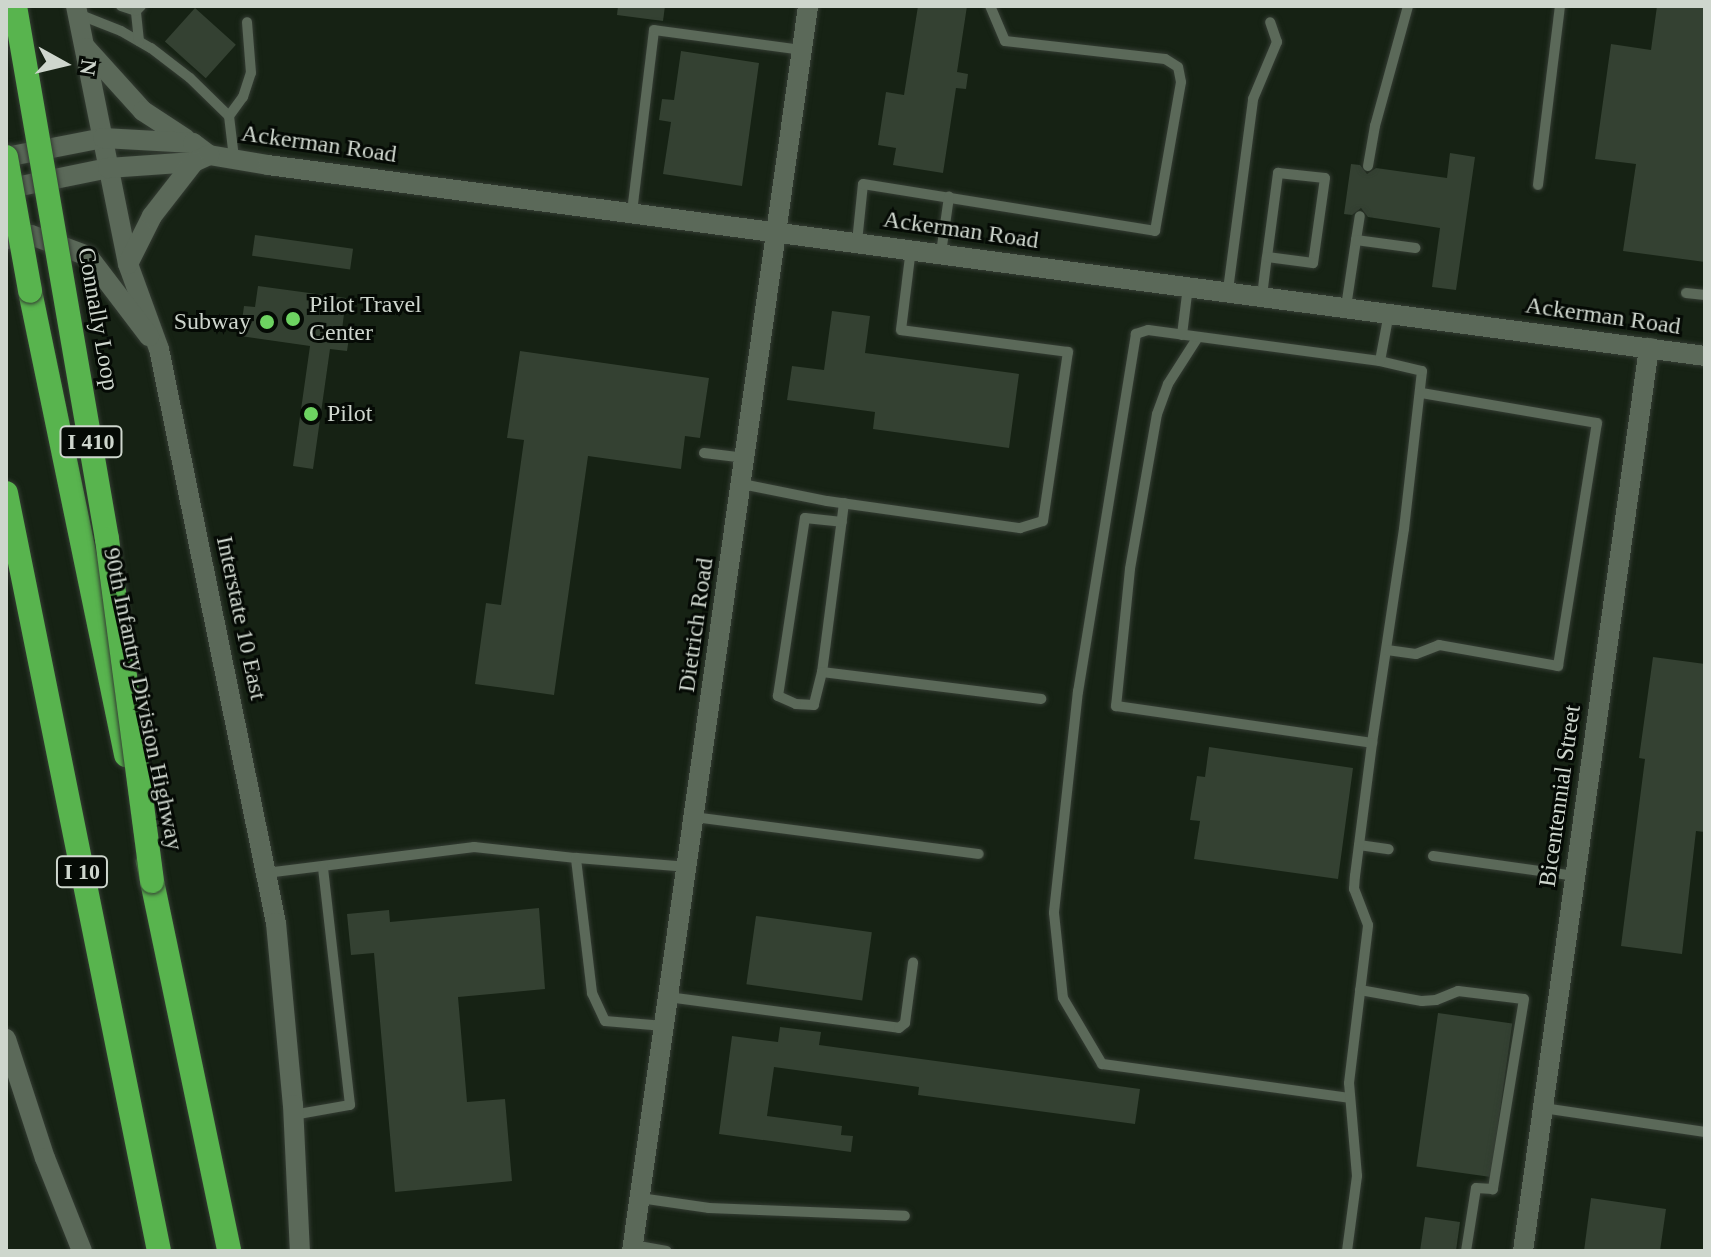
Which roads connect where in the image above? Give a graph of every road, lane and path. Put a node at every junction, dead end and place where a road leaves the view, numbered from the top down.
1 (15, 6) edge
2 (121, 6) edge
3 (808, 6) edge
4 (990, 6) edge
5 (1408, 6) edge
6 (1560, 6) edge
7 (138, 8) edge
8 (77, 10) edge
9 (247, 22) dead end
10 (1270, 22) dead end
11 (139, 41) junction
12 (85, 46) junction
13 (802, 50) junction
14 (229, 116) junction
15 (103, 138) junction
16 (199, 153) junction
17 (6, 157) edge
18 (234, 158) junction
19 (1368, 166) dead end
20 (108, 168) junction
21 (1538, 185) dead end
22 (6, 189) edge
23 (949, 197) junction
24 (632, 212) junction
25 (1360, 216) dead end
26 (778, 232) junction
27 (6, 239) edge
28 (1356, 240) junction
29 (857, 242) junction
30 (1415, 248) dead end
31 (911, 249) junction
32 (941, 253) junction
33 (1267, 257) junction
34 (128, 264) junction
35 (1188, 286) junction
36 (1228, 290) junction
37 (1686, 293) dead end
38 (1705, 295) edge
39 (1262, 296) junction
40 (1346, 307) junction
41 (1389, 313) junction
42 (1182, 335) junction
43 (1198, 337) junction
44 (1649, 348) junction
45 (159, 349) junction
46 (1705, 356) edge
47 (1380, 361) junction
48 (1421, 393) junction
49 (704, 453) dead end
50 (746, 458) junction
51 (742, 484) junction
52 (6, 493) edge
53 (844, 503) junction
54 (842, 522) junction
55 (6, 558) edge
56 (33, 628) junction
57 (1387, 650) junction
58 (822, 672) junction
59 (1041, 699) dead end
60 (1372, 743) junction
61 (694, 817) junction
62 (1359, 845) junction
63 (1389, 849) dead end
64 (979, 854) dead end
65 (1433, 856) dead end
66 (576, 858) junction
67 (323, 867) junction
68 (687, 867) junction
69 (266, 873) junction
70 (1575, 876) junction
71 (152, 881) junction
72 (913, 963) dead end
73 (1360, 990) junction
74 (668, 997) junction
75 (664, 1026) junction
76 (6, 1039) edge
77 (1350, 1098) junction
78 (1543, 1108) junction
79 (199, 1112) junction
80 (293, 1115) junction
81 (1705, 1132) edge
82 (640, 1198) junction
83 (905, 1216) dead end
84 (633, 1248) edge
85 (82, 1251) edge
86 (159, 1251) edge
87 (229, 1251) edge
88 (235, 1251) edge
89 (300, 1251) edge
90 (666, 1251) edge
91 (1347, 1251) edge
92 (1466, 1251) edge
93 (1523, 1251) edge

1 - 71 highway, Connally Loop / I 410, bridge
2 - 7 lane
3 - 13 street, Dietrich Road
4 - 23 lane
5 - 19 lane
6 - 21 lane
7 - 11 lane
8 - 11 lane
8 - 12 street, Interstate 10 East
9 - 14 lane
10 - 36 lane
11 - 14 lane
12 - 15 street, Interstate 10 East
12 - 16 street
13 - 24 lane
13 - 26 street, Dietrich Road
14 - 18 lane
15 - 16 street, Ackerman Road
15 - 17 street, Ackerman Road
15 - 20 street, Interstate 10 East
16 - 18 street, Ackerman Road
16 - 20 street, Ackerman Road
16 - 34 street
17 - 71 highway, 90th Infantry Division Highway / I 10, bridge
18 - 24 street, Ackerman Road
20 - 22 street, Ackerman Road
20 - 34 street, Interstate 10 East
23 - 29 lane
23 - 32 lane
24 - 26 street, Ackerman Road
25 - 28 lane
26 - 29 street, Ackerman Road
26 - 50 street, Dietrich Road
27 - 45 street
28 - 30 lane
28 - 40 lane
29 - 31 street, Ackerman Road
31 - 32 street, Ackerman Road
31 - 53 lane
32 - 35 street, Ackerman Road
33 - 33 lane
33 - 39 lane
34 - 45 street, Interstate 10 East
35 - 36 street, Ackerman Road
35 - 42 lane
36 - 39 street, Ackerman Road
37 - 38 lane
39 - 40 street, Ackerman Road
40 - 41 street, Ackerman Road
41 - 44 street, Ackerman Road
41 - 47 lane
42 - 43 lane
42 - 77 lane
43 - 47 lane
43 - 60 lane
44 - 46 street, Ackerman Road
44 - 70 street, Bicentennial Street
45 - 69 street, Interstate 10 East
47 - 48 lane
48 - 57 lane
48 - 57 lane
49 - 50 lane
50 - 51 street, Dietrich Road
51 - 53 lane
51 - 61 street, Dietrich Road
52 - 56 highway, I 10
53 - 54 lane
54 - 58 lane
54 - 58 lane
55 - 56 highway
56 - 86 highway, I 10
57 - 60 lane
58 - 59 lane
60 - 62 lane
61 - 64 lane
61 - 68 street, Dietrich Road
62 - 63 lane
62 - 73 lane
65 - 70 lane
66 - 67 lane
66 - 68 lane
66 - 75 lane
67 - 69 lane
67 - 80 lane
68 - 74 street, Dietrich Road
69 - 80 street, Interstate 10 East
70 - 78 street, Bicentennial Street
71 - 79 highway, 90th Infantry Division Highway / I 10
72 - 74 lane
73 - 77 lane
73 - 92 lane
74 - 75 street, Dietrich Road
75 - 82 street, Dietrich Road
76 - 85 street
77 - 91 lane
78 - 81 lane
78 - 93 street, Bicentennial Street
79 - 87 highway, 90th Infantry Division Highway / I 10
79 - 88 highway
80 - 89 street, Interstate 10 East
82 - 83 lane
82 - 84 street, Dietrich Road
84 - 90 lane

